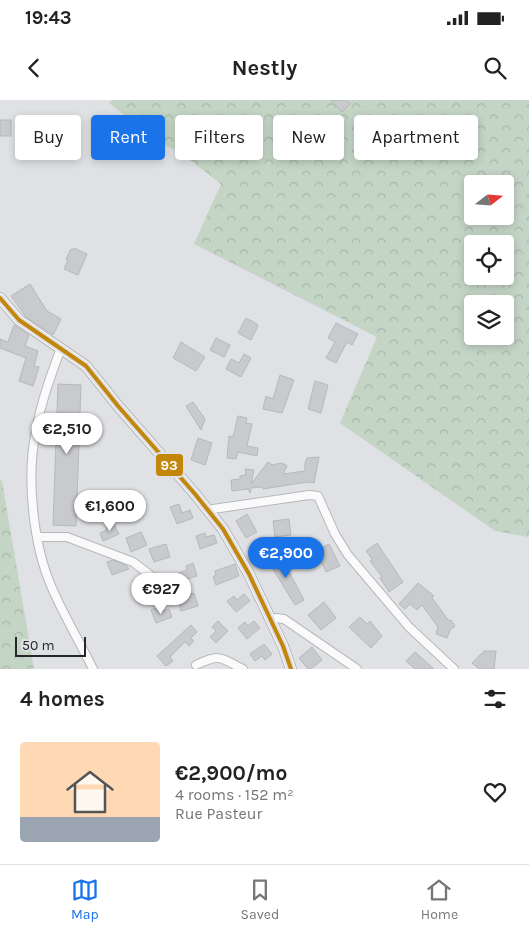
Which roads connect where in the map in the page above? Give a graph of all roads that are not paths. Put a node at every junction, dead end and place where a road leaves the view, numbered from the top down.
1 (0, 298) edge
2 (61, 348) junction
3 (209, 511) junction
4 (37, 537) junction
5 (168, 596) dead end
6 (270, 620) junction
7 (196, 665) dead end
8 (93, 669) edge
9 (243, 669) edge
10 (291, 669) edge
11 (357, 669) edge
12 (454, 669) edge

1 - 2 street
2 - 3 street
2 - 4 street
3 - 6 street
3 - 12 street
4 - 5 street
4 - 8 street
6 - 10 street
6 - 11 street
7 - 9 street

